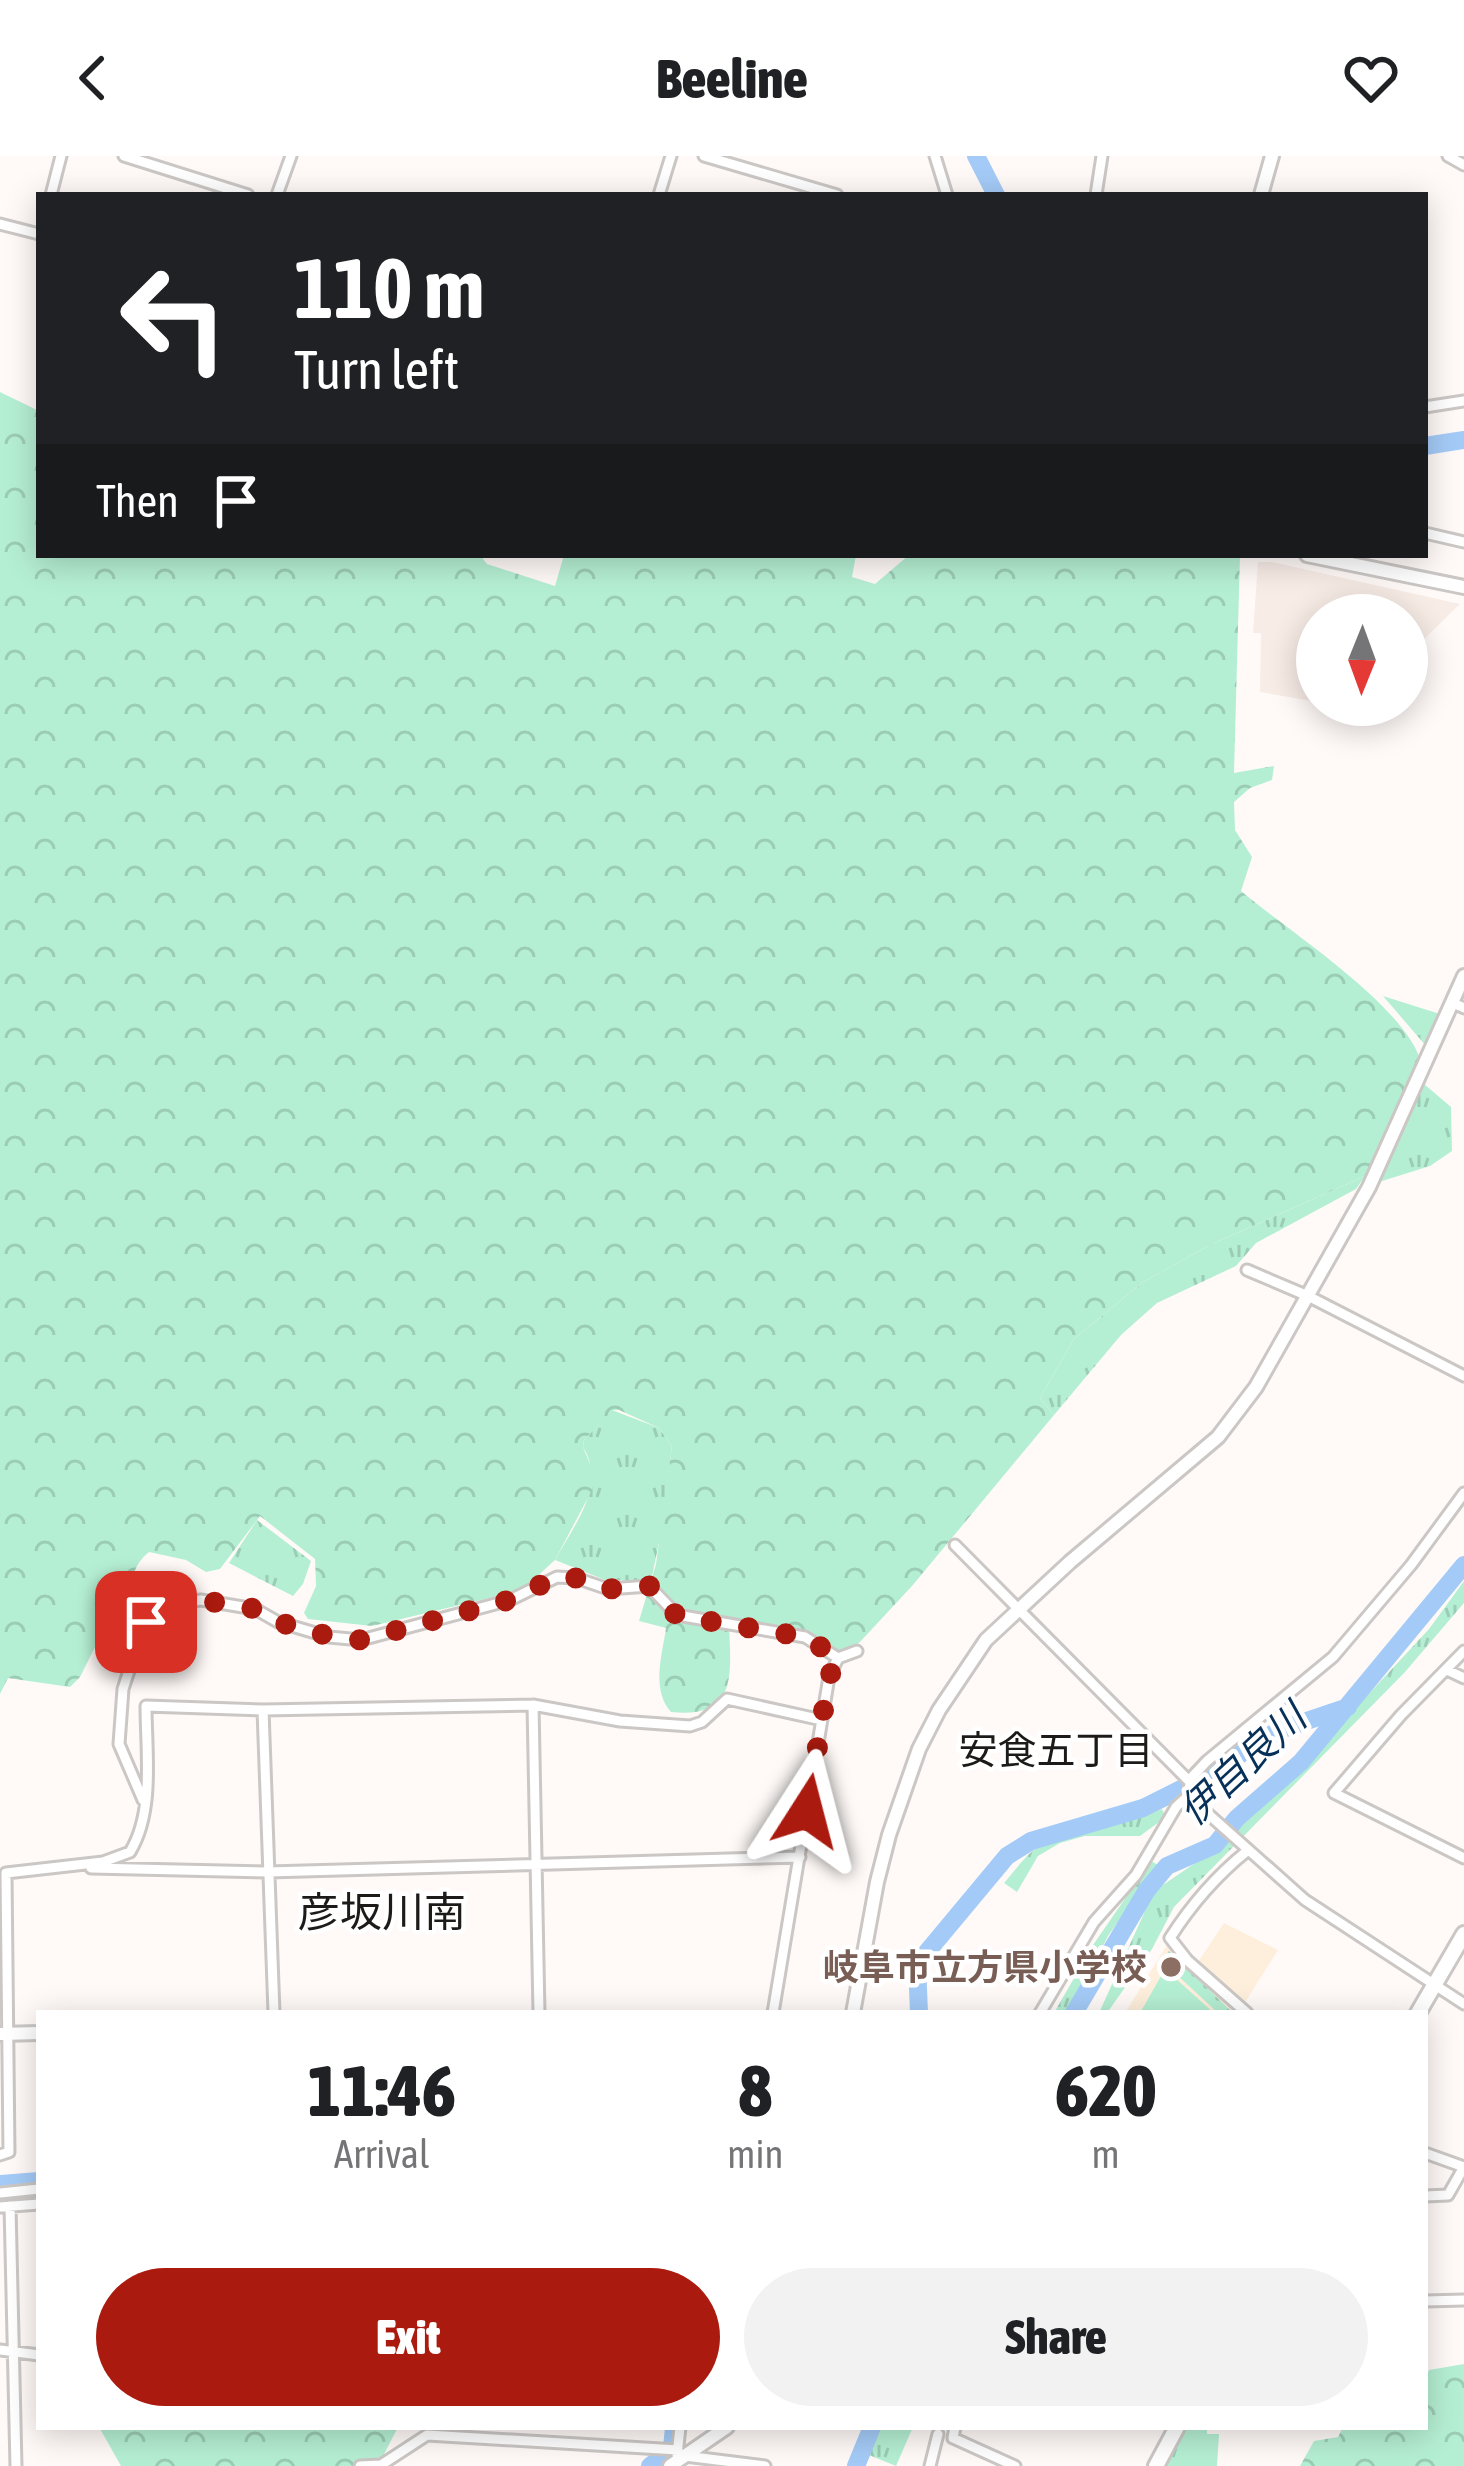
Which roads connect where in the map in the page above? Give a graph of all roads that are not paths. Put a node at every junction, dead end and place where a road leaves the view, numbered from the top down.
1 (61, 156) edge
2 (124, 156) edge
3 (291, 156) edge
4 (671, 156) edge
5 (704, 156) edge
6 (935, 156) edge
7 (1102, 156) edge
8 (1272, 156) edge
9 (1448, 156) edge
10 (1464, 165) edge
11 (52, 192) edge
12 (238, 192) edge
13 (278, 192) edge
14 (659, 192) edge
15 (827, 192) edge
16 (946, 192) edge
17 (1096, 192) edge
18 (1262, 192) edge
19 (0, 224) edge
20 (36, 233) edge
21 (1464, 401) edge
22 (1428, 407) edge
23 (1428, 534) edge
24 (1464, 542) edge
25 (1323, 558) edge
26 (1464, 587) edge
27 (1464, 976) edge
28 (1456, 1006) edge
29 (1247, 1270) dead end
30 (1308, 1296) junction
31 (1464, 1376) edge
32 (1464, 1492) edge
33 (955, 1545) dead end
34 (1017, 1612) junction
35 (857, 1651) dead end
36 (1464, 1651) edge
37 (838, 1658) junction
38 (1447, 1670) junction
39 (1464, 1678) edge
40 (533, 1706) junction
41 (263, 1710) junction
42 (822, 1720) junction
43 (1189, 1781) junction
44 (1191, 1800) junction
45 (146, 1805) junction
46 (1245, 1849) junction
47 (800, 1857) junction
48 (1464, 1858) edge
49 (534, 1863) junction
50 (41, 1867) junction
51 (268, 1872) junction
52 (1464, 1934) edge
53 (1437, 1986) junction
54 (1464, 2004) edge
55 (274, 2010) edge
56 (539, 2010) edge
57 (774, 2010) edge
58 (855, 2010) edge
59 (1042, 2010) edge
60 (1243, 2010) edge
61 (1420, 2010) edge
62 (36, 2033) edge
63 (3, 2034) edge
64 (1428, 2154) edge
65 (0, 2155) edge
66 (1464, 2167) edge
67 (36, 2189) edge
68 (0, 2193) edge
69 (1428, 2196) edge
70 (36, 2204) edge
71 (5, 2207) edge
72 (1464, 2300) edge
73 (1428, 2301) edge
74 (0, 2350) edge
75 (14, 2350) junction
76 (36, 2354) edge
77 (680, 2430) edge
78 (722, 2430) edge
79 (954, 2430) edge
80 (1176, 2430) edge
81 (428, 2431) edge
82 (938, 2434) dead end
83 (677, 2460) edge
84 (16, 2466) edge
85 (359, 2466) edge
86 (765, 2466) edge
87 (930, 2466) edge
88 (1015, 2466) edge
89 (1156, 2466) edge

1 - 11 street
2 - 12 street
3 - 13 street
4 - 14 street
5 - 15 street
6 - 16 street
7 - 17 street
8 - 18 street
9 - 10 street
19 - 20 street
21 - 22 street
23 - 24 street
25 - 26 street
27 - 28 street
28 - 30 street
29 - 30 street
30 - 31 street
30 - 34 street
32 - 43 street
33 - 34 street
34 - 43 street
34 - 58 street
35 - 37 street
36 - 38 street
37 - 42 street
37 - 45 street
38 - 39 street
38 - 48 street
40 - 41 street
40 - 42 street
40 - 49 street
41 - 45 street
41 - 51 street
42 - 47 street
43 - 44 street
44 - 46 street
44 - 59 street
45 - 50 street
46 - 53 street
46 - 60 street
47 - 49 street
47 - 57 street
49 - 51 street
49 - 56 street
50 - 51 street
50 - 63 street
51 - 55 street
52 - 53 main road
53 - 54 street
53 - 61 main road
62 - 63 street
63 - 65 street
64 - 66 street
66 - 69 street
67 - 68 street
70 - 71 street
71 - 75 street
72 - 73 street
74 - 75 street
75 - 76 street
75 - 84 street
77 - 83 street
78 - 83 street
79 - 88 street
80 - 89 main road
81 - 83 street
81 - 85 street
82 - 87 street
83 - 86 street

